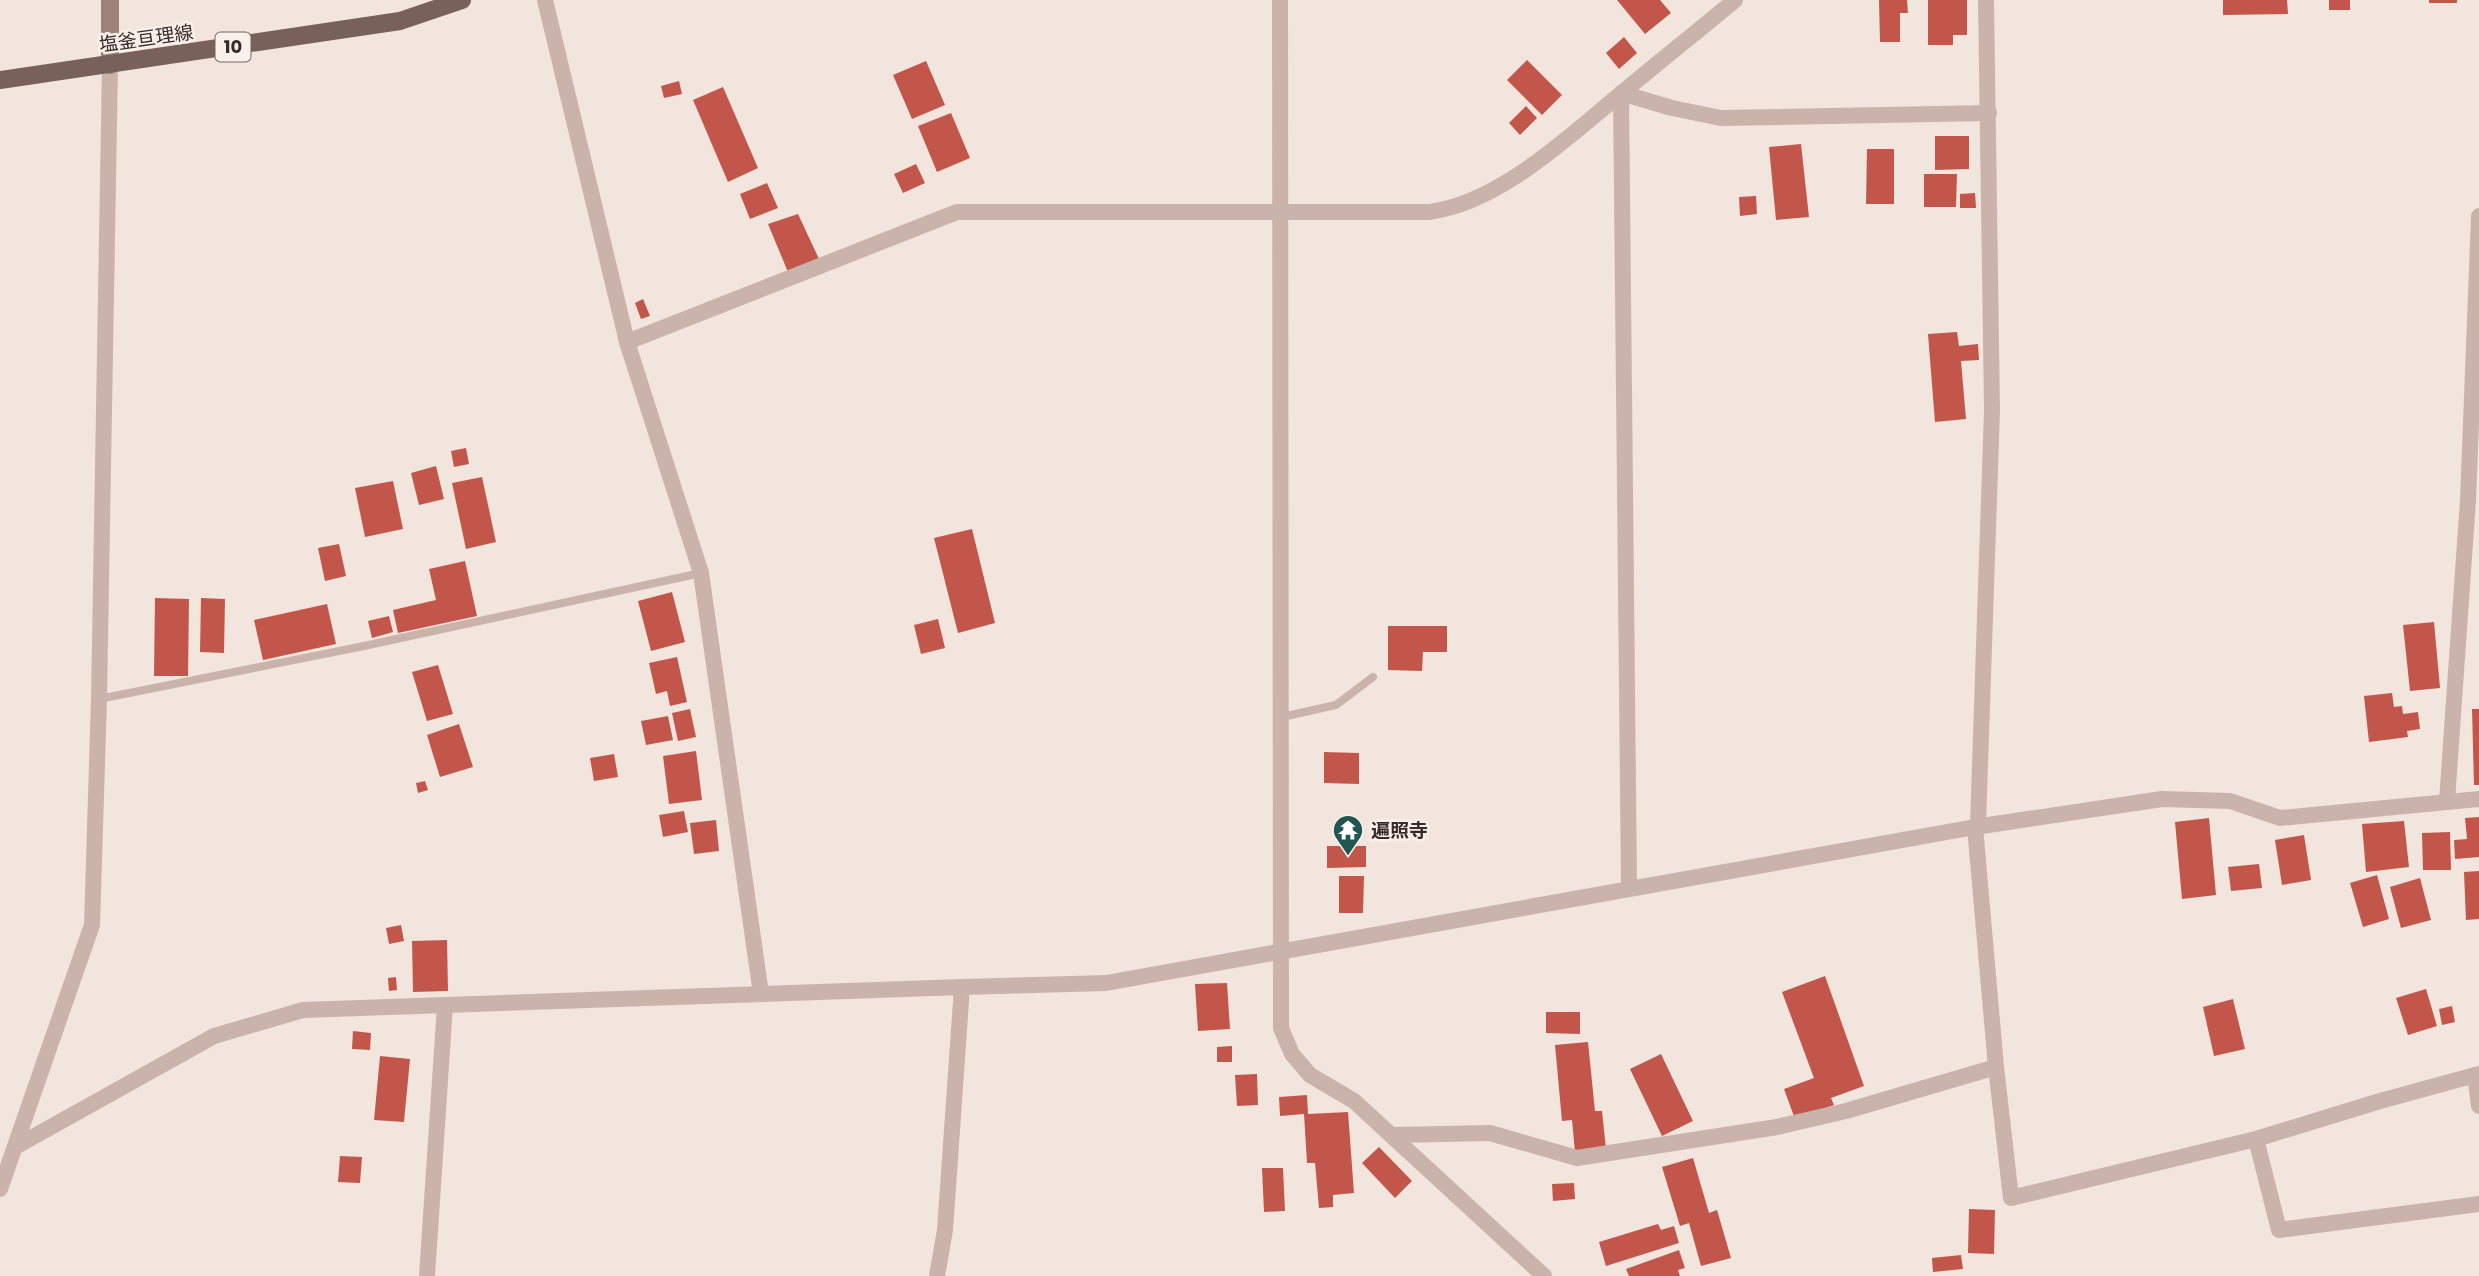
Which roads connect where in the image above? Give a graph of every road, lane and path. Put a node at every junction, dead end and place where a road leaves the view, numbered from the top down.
1 (110, 0) edge
2 (462, 0) edge
3 (545, 0) edge
4 (1280, 0) edge
5 (1735, 0) edge
6 (1986, 0) edge
7 (110, 65) junction
8 (0, 80) edge
9 (1621, 93) junction
10 (1989, 113) junction
11 (1281, 211) junction
12 (2479, 216) edge
13 (627, 342) junction
14 (701, 573) junction
15 (1373, 677) dead end
16 (99, 699) junction
17 (1282, 717) junction
18 (2479, 799) edge
19 (2447, 801) junction
20 (1975, 827) junction
21 (1629, 888) junction
22 (1281, 951) junction
23 (962, 987) junction
24 (761, 994) junction
25 (445, 1005) junction
26 (1996, 1067) junction
27 (2477, 1074) edge
28 (2479, 1106) edge
29 (1392, 1135) junction
30 (2256, 1139) junction
31 (15, 1147) junction
32 (0, 1189) edge
33 (2479, 1204) edge
34 (427, 1276) edge
35 (937, 1276) edge
36 (1544, 1276) edge

1 - 7 street
2 - 7 main road, 塩釜亘理線 / 10
3 - 13 street
4 - 11 street
5 - 9 street
6 - 10 street
7 - 8 main road, 塩釜亘理線 / 10
7 - 16 street
9 - 10 street
9 - 11 street
9 - 21 street
10 - 20 street
11 - 13 street
11 - 17 street
12 - 19 street
13 - 14 street
14 - 16 lane
14 - 24 street
15 - 17 lane
16 - 31 street
17 - 22 street
18 - 19 street
19 - 20 street
20 - 21 street
20 - 26 street
21 - 22 street
22 - 23 street
22 - 29 street
23 - 24 street
23 - 35 street
24 - 25 street
25 - 31 street
25 - 34 street
26 - 29 street
26 - 30 street
27 - 28 street
27 - 30 street
29 - 36 street
30 - 33 street
31 - 32 street

